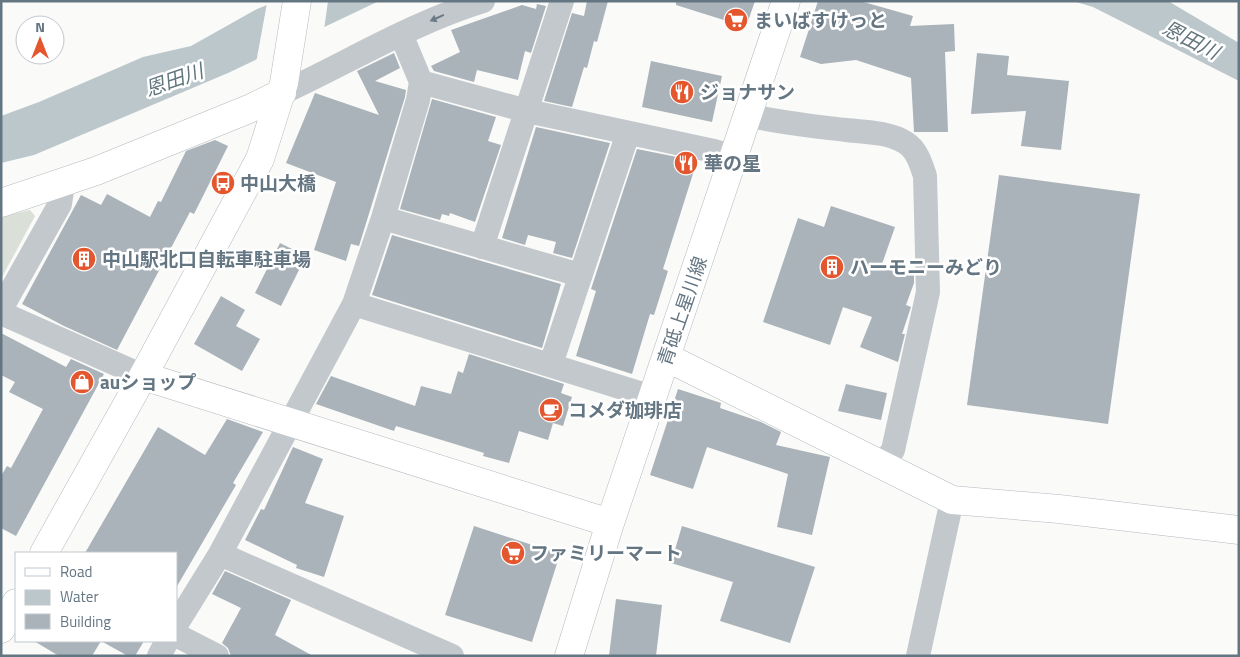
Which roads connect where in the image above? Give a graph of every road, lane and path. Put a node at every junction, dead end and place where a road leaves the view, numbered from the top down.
1 (297, 1) edge
2 (482, 1) edge
3 (562, 1) edge
4 (786, 1) edge
5 (401, 34) junction
6 (420, 82) junction
7 (283, 88) junction
8 (527, 111) junction
9 (747, 115) junction
10 (628, 133) junction
11 (734, 157) junction
12 (63, 184) junction
13 (1, 203) edge
14 (383, 218) junction
15 (482, 247) junction
16 (580, 276) junction
17 (354, 304) junction
18 (1, 309) edge
19 (1, 314) edge
20 (666, 357) junction
21 (551, 364) junction
22 (143, 376) junction
23 (652, 397) junction
24 (290, 423) junction
25 (882, 465) junction
26 (952, 500) junction
27 (610, 523) junction
28 (1239, 530) edge
29 (45, 552) edge
30 (220, 554) junction
31 (15, 604) edge
32 (580, 621) junction
33 (178, 623) edge
34 (1, 629) edge
35 (178, 636) edge
36 (166, 642) edge
37 (159, 656) edge
38 (217, 656) edge
39 (452, 656) edge
40 (563, 656) edge
41 (569, 656) edge
42 (918, 656) edge

1 - 7 street
2 -> 5 street
3 - 8 street
4 - 9 street, 青砥上星川線
5 - 6 street
5 - 7 street
6 - 8 street
6 - 14 street
7 - 12 street
7 - 22 street
8 - 10 street
8 - 15 street
9 - 11 street, 青砥上星川線
9 - 25 street
10 - 11 street
10 - 16 street
11 - 20 street, 青砥上星川線
12 - 13 street
12 - 18 street
14 - 15 street
14 - 17 street
15 - 16 street
16 - 21 street
17 - 21 street
17 - 24 street
19 - 22 street
20 - 23 street, 青砥上星川線
20 - 25 street
21 - 23 street
22 - 24 street
22 - 29 street
23 - 27 street, 青砥上星川線
24 - 27 street
24 - 30 street
25 - 26 street
26 - 28 street
26 - 42 street
27 - 32 street, 青砥上星川線
30 - 33 street
30 - 39 street
31 - 34 street
32 - 40 street, 青砥上星川線
32 - 41 street, 青砥上星川線
35 - 38 street
36 - 37 street

